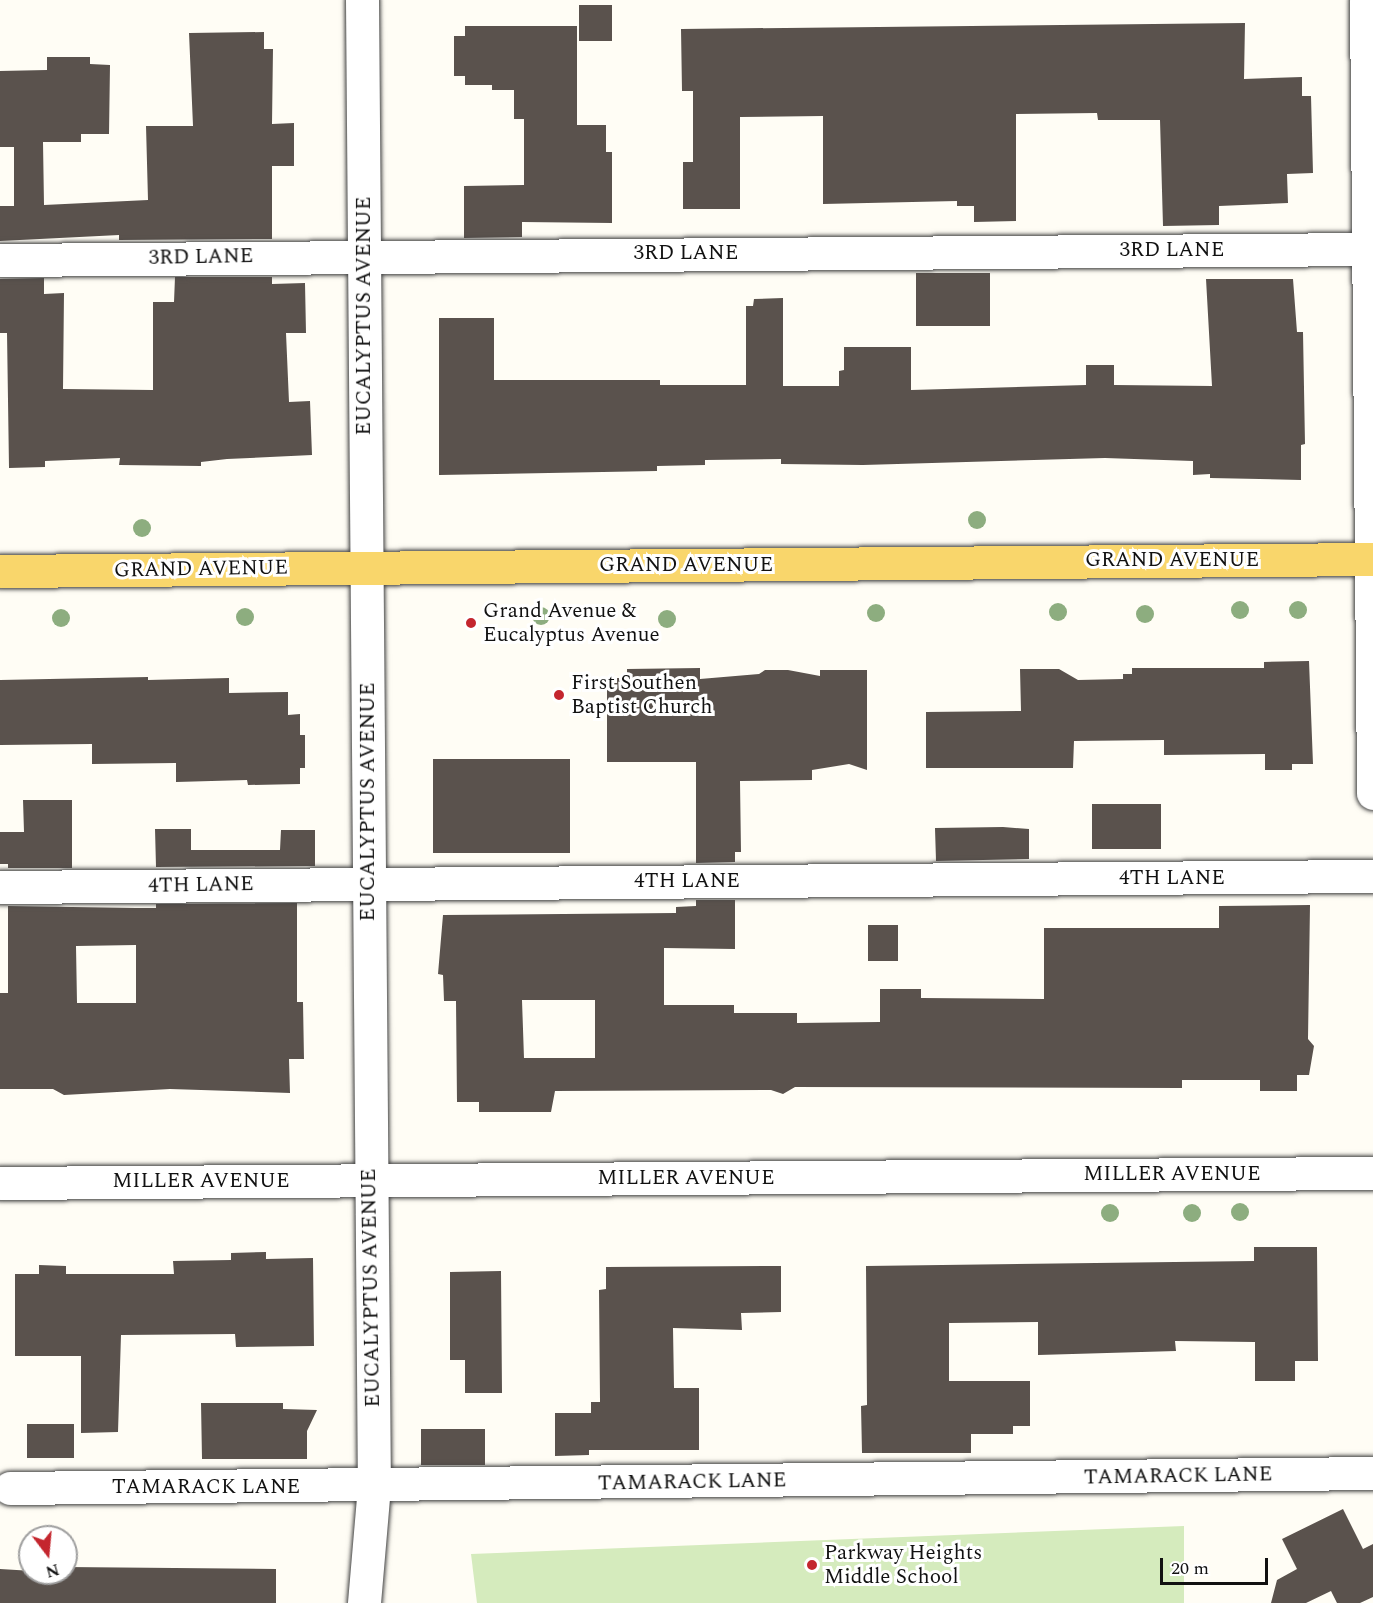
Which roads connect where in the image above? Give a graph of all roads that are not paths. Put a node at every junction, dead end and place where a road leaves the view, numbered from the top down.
1 (362, 0) edge
2 (1366, 0) edge
3 (1370, 249) edge
4 (364, 255) junction
5 (0, 260) edge
6 (1372, 559) edge
7 (366, 567) junction
8 (0, 571) edge
9 (1373, 793) edge
10 (1373, 876) edge
11 (368, 883) junction
12 (0, 886) edge
13 (1373, 1173) edge
14 (369, 1180) junction
15 (0, 1183) edge
16 (1373, 1473) edge
17 (374, 1486) junction
18 (10, 1488) dead end
19 (363, 1603) edge

1 - 4 street, EUCALYPTUS AVENUE
2 - 3 street
3 - 4 street, 3RD LANE
3 - 6 street
4 - 5 street, 3RD LANE
4 - 7 street, EUCALYPTUS AVENUE
6 - 7 main road, GRAND AVENUE
6 - 9 street
7 - 8 main road, GRAND AVENUE
7 - 11 street, EUCALYPTUS AVENUE
10 - 11 street, 4TH LANE
11 - 12 street, 4TH LANE
11 - 14 street, EUCALYPTUS AVENUE
13 - 14 street, MILLER AVENUE
14 - 15 street, MILLER AVENUE
14 - 17 street, EUCALYPTUS AVENUE
16 - 17 street, TAMARACK LANE
17 - 18 street, TAMARACK LANE
17 - 19 street, EUCALYPTUS AVENUE

